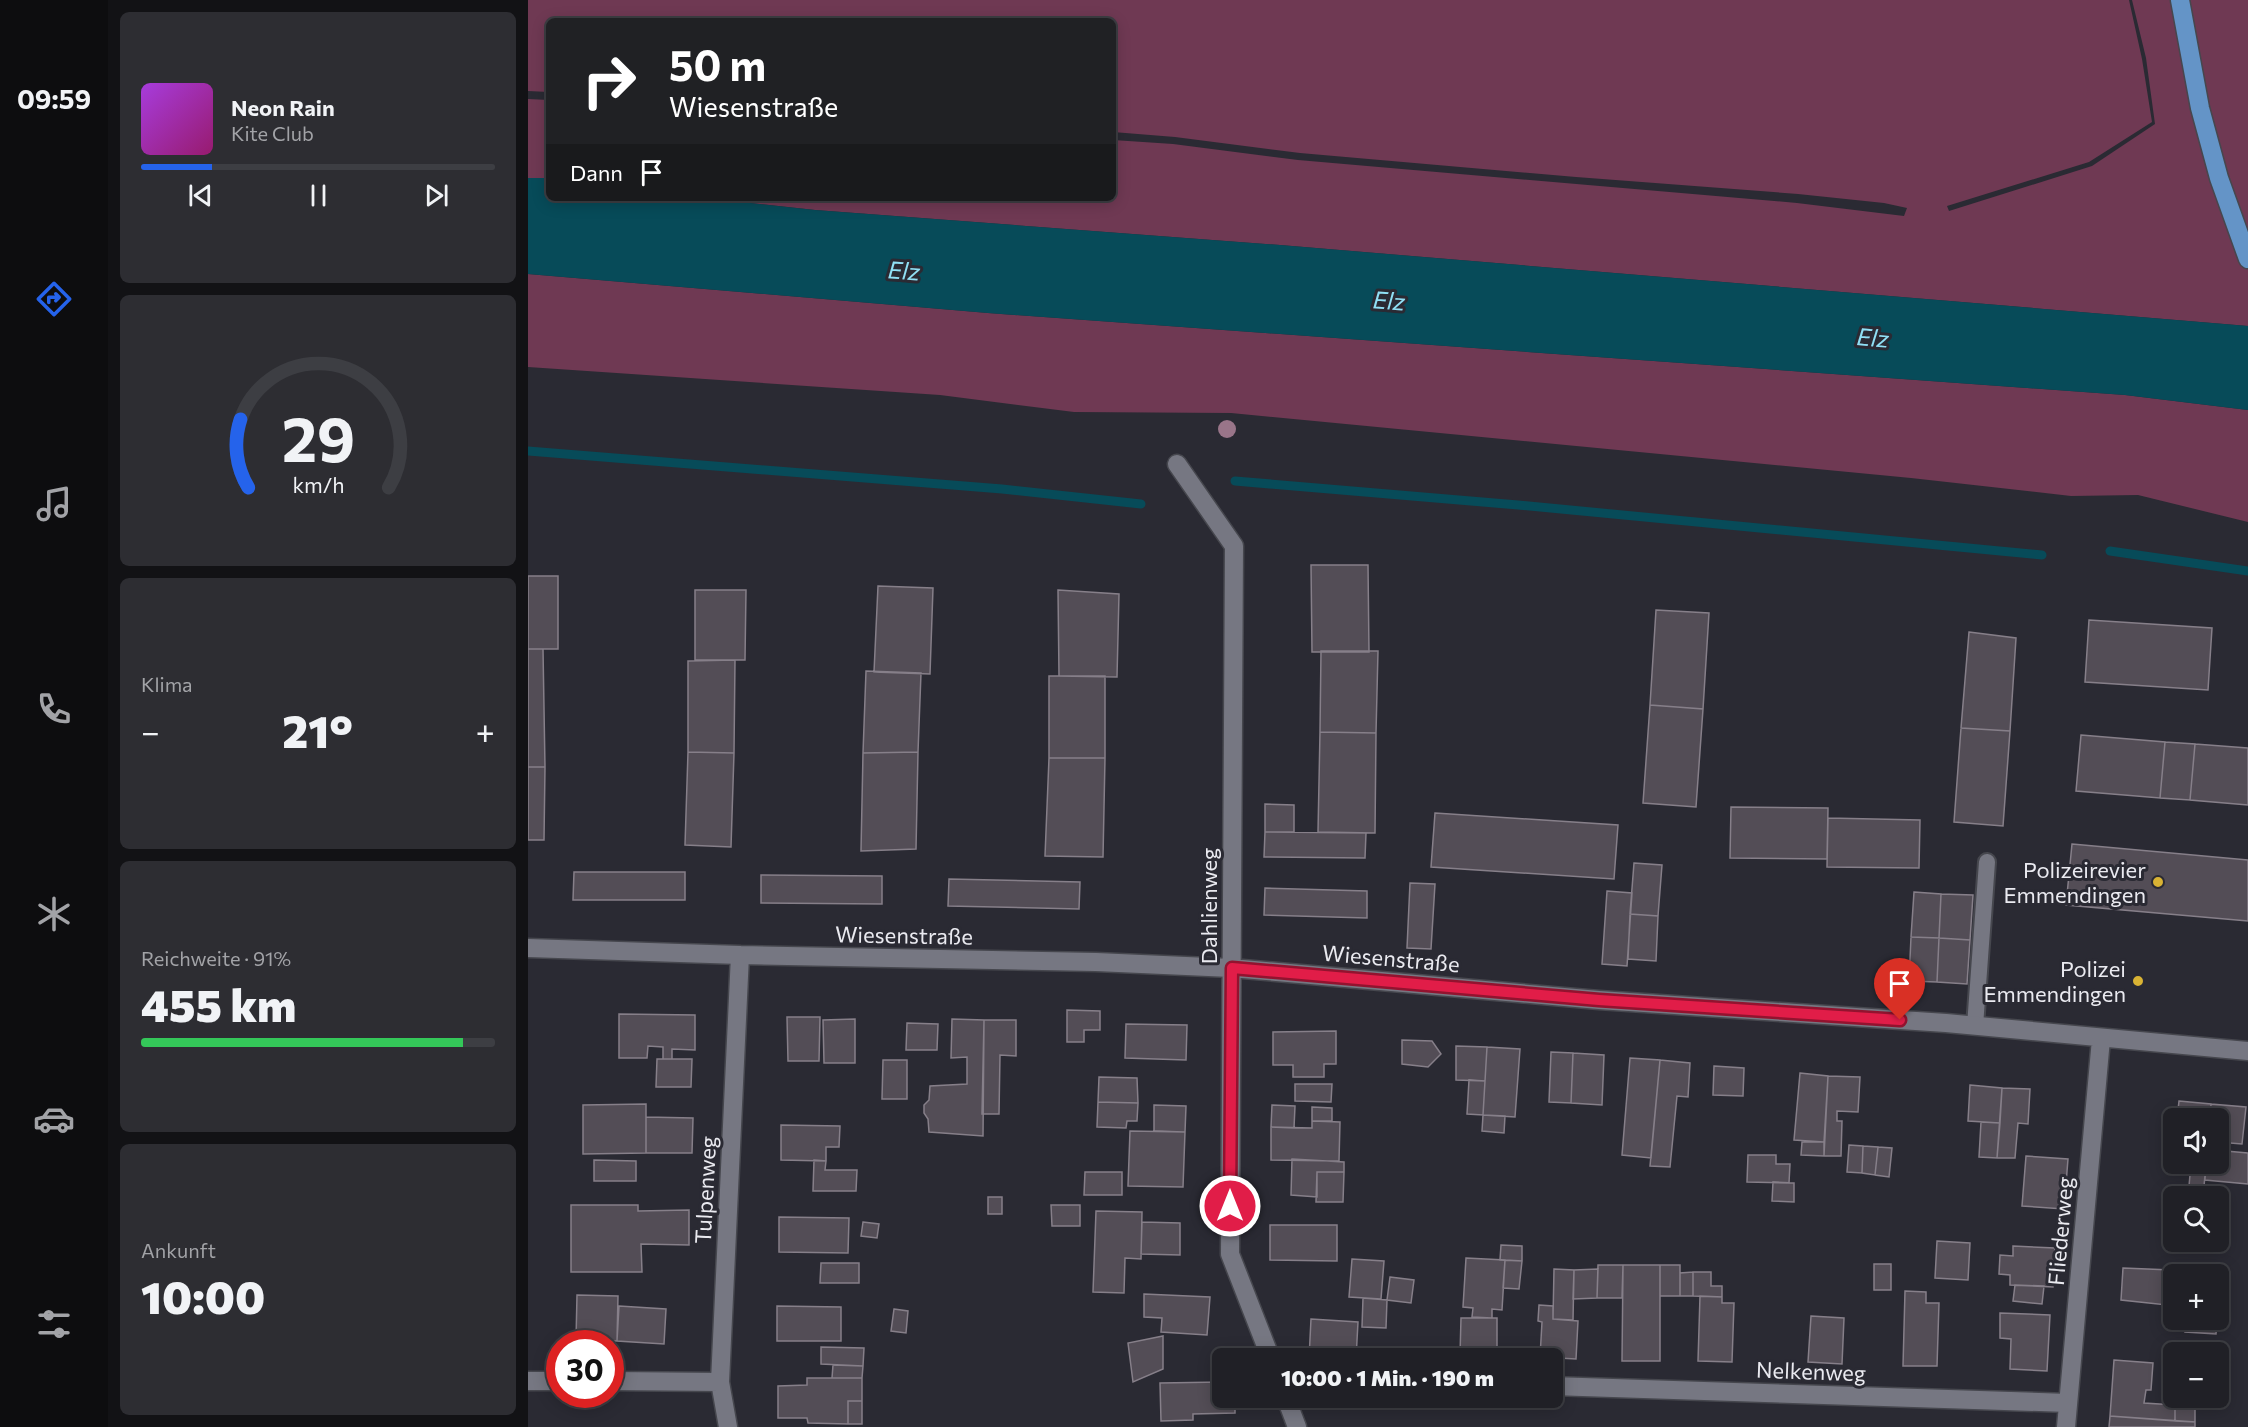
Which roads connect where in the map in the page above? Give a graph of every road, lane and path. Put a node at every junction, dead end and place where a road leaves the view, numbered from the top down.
1 (2180, 0) edge
2 (2248, 260) edge
3 (1178, 464) dead end
4 (1987, 862) dead end
5 (528, 948) edge
6 (740, 955) junction
7 (1232, 968) junction
8 (1975, 1026) junction
9 (2101, 1039) junction
10 (2248, 1052) edge
11 (1267, 1348) edge
12 (528, 1381) edge
13 (546, 1381) edge
14 (624, 1381) edge
15 (720, 1382) junction
16 (1563, 1386) edge
17 (2068, 1403) junction
18 (1290, 1408) edge
19 (728, 1427) edge
20 (1297, 1427) edge
21 (2066, 1427) edge

1 - 2 main road
3 - 7 street, Dahlienweg
4 - 8 lane
5 - 6 street, Wiesenstraße
6 - 7 street, Wiesenstraße
6 - 15 street, Tulpenweg
7 - 8 street, Wiesenstraße
7 - 11 street, Dahlienweg
8 - 9 street, Wiesenstraße
9 - 10 street, Wiesenstraße
9 - 17 street, Fliederweg
12 - 13 street
14 - 15 street
15 - 19 street, Tulpenweg
16 - 17 street, Nelkenweg
17 - 21 street, Fliederweg
18 - 20 street

